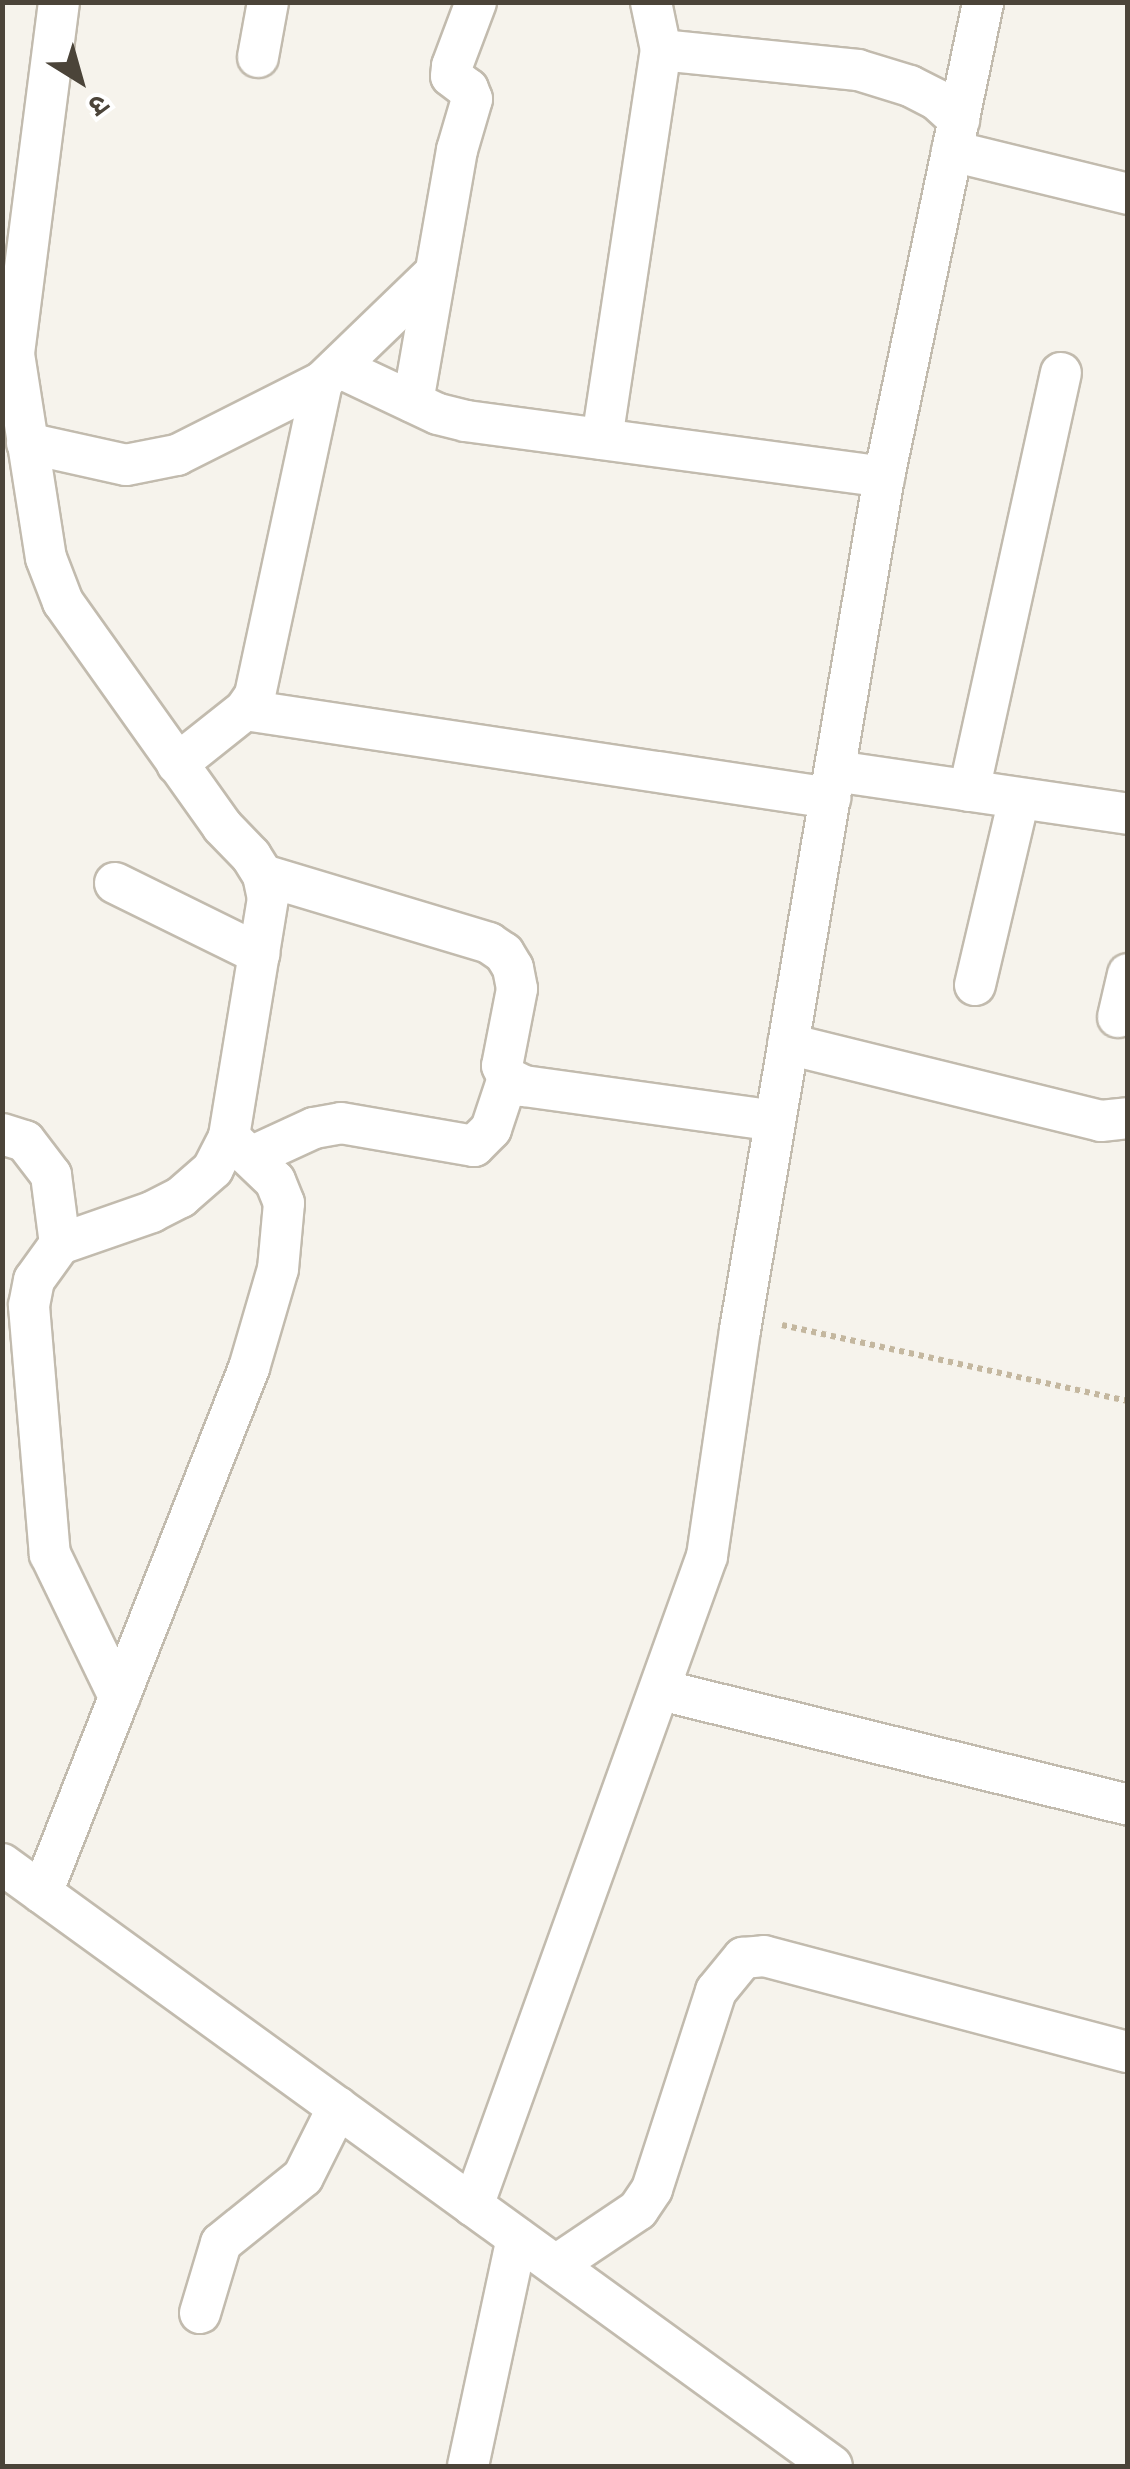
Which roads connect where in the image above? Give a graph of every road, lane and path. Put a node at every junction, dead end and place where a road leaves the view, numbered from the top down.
1 (59, 2) edge
2 (268, 2) edge
3 (476, 2) edge
4 (651, 2) edge
5 (983, 2) edge
6 (660, 50) junction
7 (258, 57) dead end
8 (955, 136) junction
9 (1128, 194) edge
10 (435, 273) junction
11 (1061, 372) dead end
12 (330, 374) junction
13 (412, 402) junction
14 (602, 440) junction
15 (28, 443) junction
16 (884, 478) junction
17 (245, 710) junction
18 (177, 764) junction
19 (832, 784) junction
20 (969, 791) junction
21 (1019, 798) junction
22 (1128, 814) edge
23 (263, 875) junction
24 (114, 883) dead end
25 (259, 954) junction
26 (1128, 974) edge
27 (975, 985) dead end
28 (1118, 1018) dead end
29 (788, 1044) junction
30 (508, 1078) junction
31 (1128, 1118) edge
32 (776, 1121) junction
33 (2, 1134) edge
34 (241, 1147) junction
35 (60, 1244) junction
36 (30, 1306) junction
37 (743, 1316) junction
38 (2, 1360) edge
39 (1128, 1401) edge
40 (661, 1690) junction
41 (118, 1698) junction
42 (1128, 1805) edge
43 (2, 1864) edge
44 (42, 1893) junction
45 (1128, 2052) edge
46 (338, 2107) junction
47 (474, 2206) junction
48 (517, 2238) junction
49 (556, 2265) junction
50 (200, 2313) dead end
51 (468, 2466) edge
52 (832, 2466) edge

1 - 15 street
2 - 7 street
3 - 10 street
4 - 6 street
5 - 8 street
6 - 8 street
6 - 14 street
8 - 9 street
8 - 16 street
10 - 12 street
10 - 13 street
11 - 20 street
12 - 13 street
12 - 15 street
12 - 17 street
13 - 14 street
14 - 16 street
15 - 18 street
16 - 19 street
17 - 18 street
17 - 19 street
18 - 23 street
19 - 20 street
19 - 29 street
20 - 21 street
21 - 22 street
21 - 27 street
23 - 25 street
23 - 30 street
24 - 25 street
25 - 34 street
26 - 28 street
29 - 31 street
29 - 32 street
30 - 32 street
30 - 34 street
32 - 37 street
33 - 35 street
34 - 35 street
34 - 41 street
35 - 36 street
36 - 38 street
36 - 41 street
37 - 39 path
37 - 40 street
40 - 42 street
40 - 47 street
41 - 44 street
43 - 44 street
44 - 46 street
45 - 49 street
46 - 47 street
46 - 50 street
47 - 48 street
48 - 49 street
48 - 51 street
49 - 52 street

